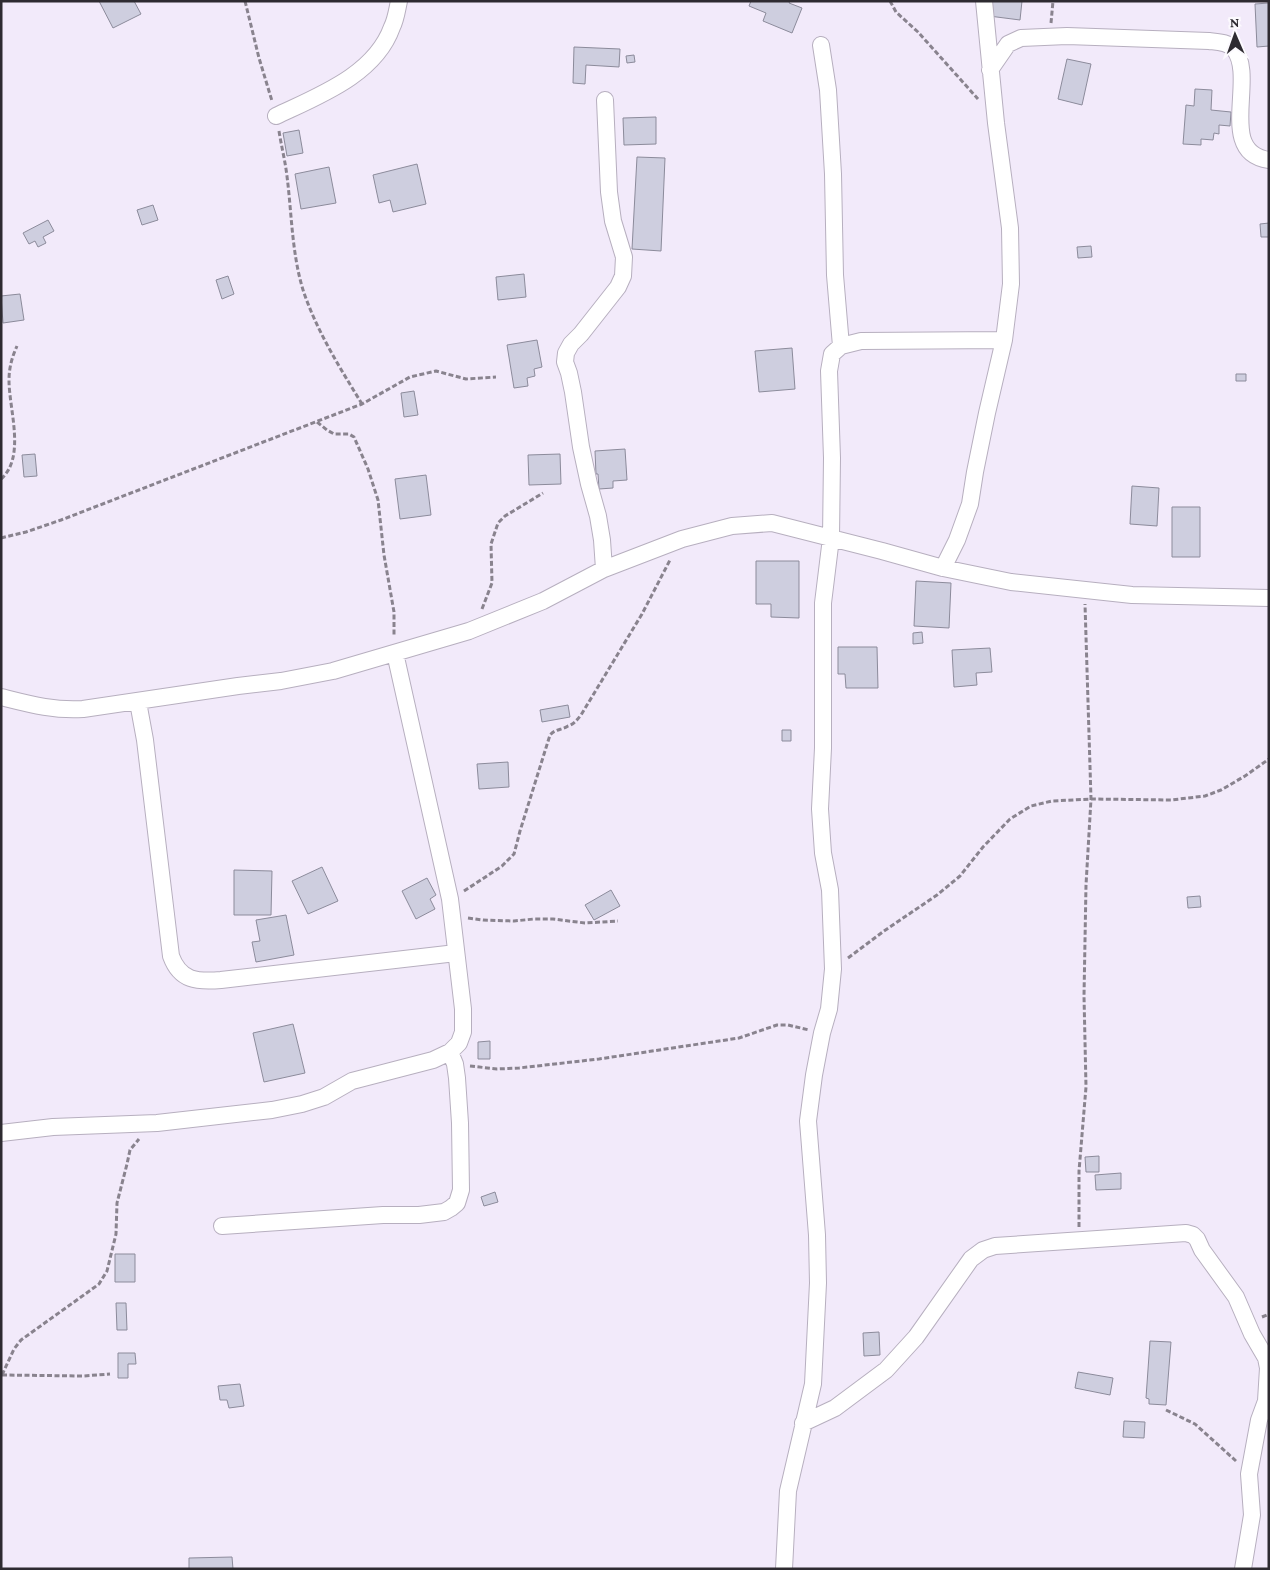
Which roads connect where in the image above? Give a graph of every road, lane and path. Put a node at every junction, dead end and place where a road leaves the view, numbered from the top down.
1 (245, 1) edge
2 (399, 1) edge
3 (890, 1) edge
4 (984, 1) edge
5 (1054, 1) edge
6 (1050, 36) junction
7 (821, 45) dead end
8 (990, 70) junction
9 (605, 100) dead end
10 (979, 100) dead end
11 (276, 116) junction
12 (1269, 160) edge
13 (1004, 340) junction
14 (17, 346) dead end
15 (841, 346) junction
16 (496, 377) dead end
17 (362, 404) junction
18 (317, 422) junction
19 (1, 479) edge
20 (543, 493) dead end
21 (1, 538) edge
22 (831, 538) junction
23 (682, 539) junction
24 (943, 568) junction
25 (604, 569) junction
26 (1085, 590) junction
27 (1269, 598) edge
28 (469, 631) junction
29 (395, 653) junction
30 (1, 697) edge
31 (138, 702) junction
32 (1269, 759) edge
33 (1091, 799) junction
34 (450, 899) junction
35 (453, 916) junction
36 (618, 921) dead end
37 (456, 953) junction
38 (833, 968) junction
39 (822, 1033) junction
40 (452, 1058) junction
41 (157, 1124) junction
42 (1, 1132) edge
43 (222, 1226) dead end
44 (1078, 1242) junction
45 (110, 1374) dead end
46 (1, 1375) edge
47 (1166, 1410) dead end
48 (803, 1423) junction
49 (1249, 1474) junction
50 (784, 1569) edge
51 (1243, 1569) edge

1 - 11 path
2 - 11 street
3 - 10 path
4 - 8 street
5 - 6 path
6 - 8 street
6 - 12 street
7 - 15 street
8 - 13 street
9 - 25 street
11 - 17 path
13 - 15 street
13 - 24 street
14 - 19 path
15 - 22 street
16 - 17 path
17 - 18 path
18 - 21 path
18 - 29 path
20 - 28 path
22 - 23 street
22 - 24 street
22 - 38 street
23 - 25 street
23 - 34 path
24 - 26 street
25 - 28 street
26 - 27 street
26 - 33 path
28 - 29 street
29 - 31 street
29 - 34 street
30 - 31 street
31 - 37 street
32 - 33 path
33 - 38 path
33 - 44 path
34 - 35 street
35 - 36 path
35 - 37 street
37 - 40 street
38 - 39 street
39 - 40 path
39 - 48 street
40 - 41 street
40 - 43 street
41 - 42 street
41 - 46 path
44 - 48 street
44 - 49 street
45 - 46 path
47 - 49 path
48 - 50 street
49 - 51 street

